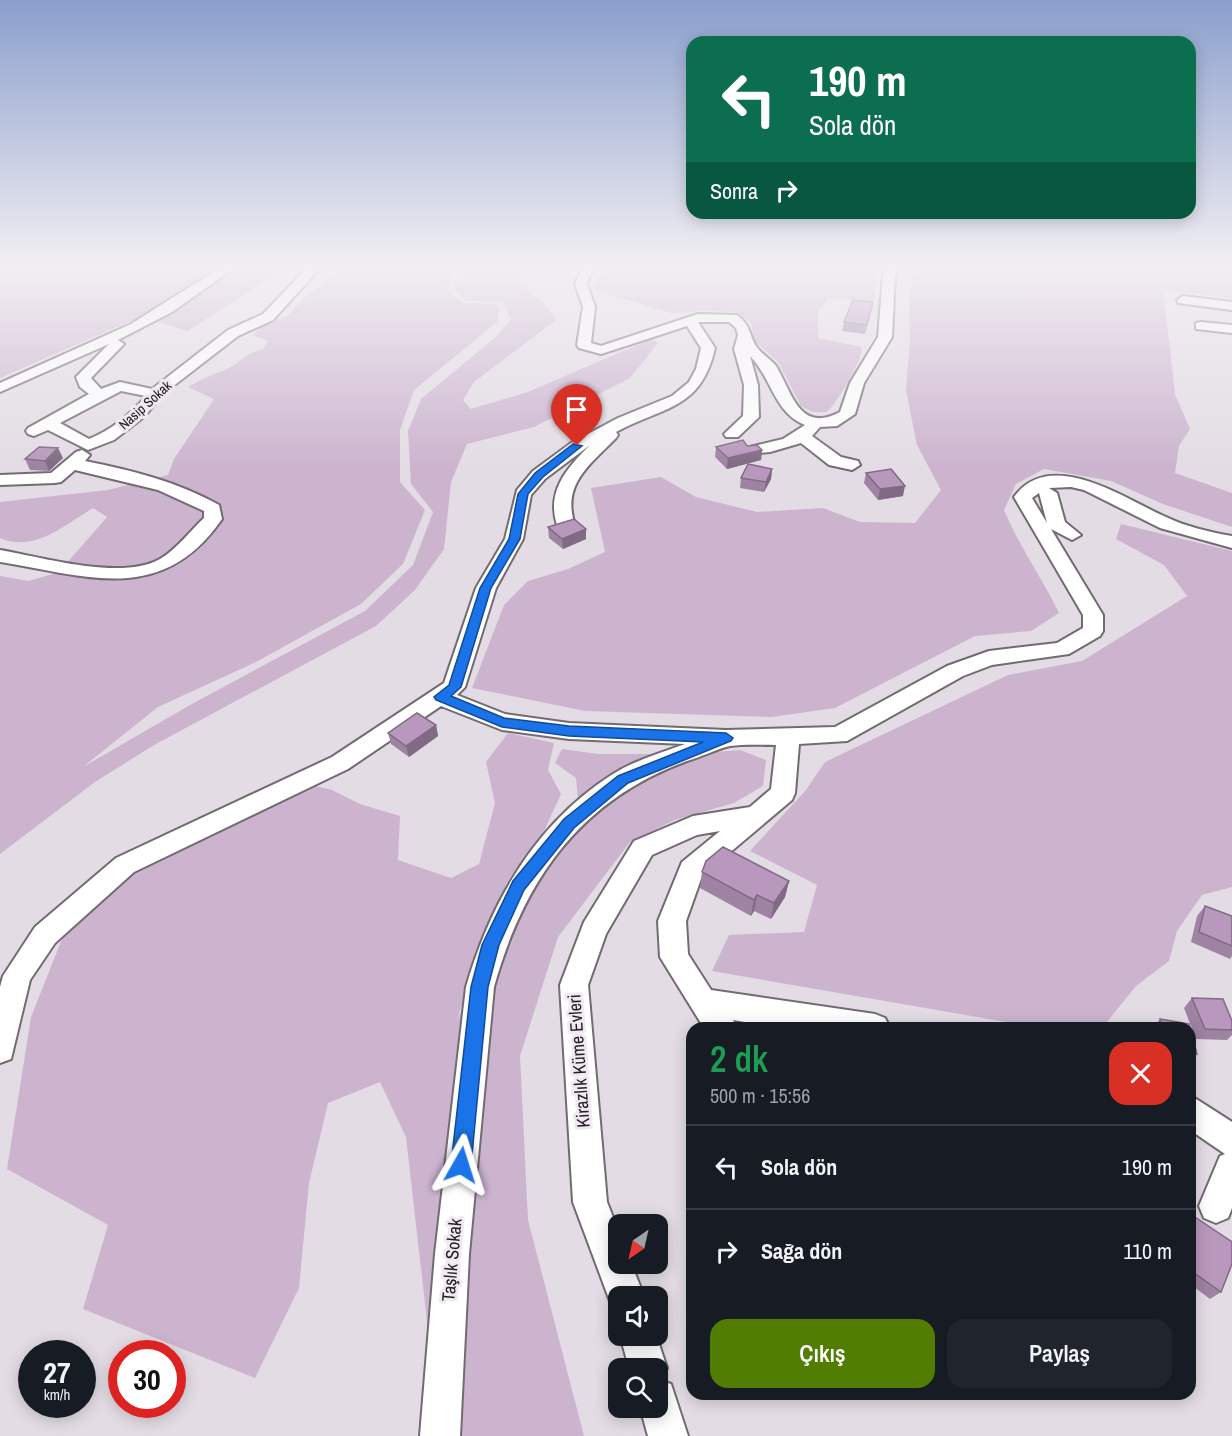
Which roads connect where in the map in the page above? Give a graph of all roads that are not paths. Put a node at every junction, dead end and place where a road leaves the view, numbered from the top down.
1 (122, 333) edge
2 (129, 333) edge
3 (233, 333) edge
4 (586, 333) edge
5 (656, 333) edge
6 (698, 333) edge
7 (744, 333) joint
8 (885, 333) edge
9 (0, 387) edge
10 (156, 394) junction
11 (99, 395) junction
12 (815, 421) junction
13 (624, 422) junction
14 (48, 423) junction
15 (34, 431) dead end
16 (732, 434) dead end
17 (802, 436) junction
18 (98, 443) junction
19 (752, 451) edge
20 (72, 464) junction
21 (852, 465) dead end
22 (0, 480) edge
23 (1048, 493) dead end
24 (566, 525) edge
25 (1057, 529) junction
26 (1232, 542) edge
27 (0, 556) edge
28 (441, 697) junction
29 (726, 738) junction
30 (788, 738) junction
31 (758, 815) junction
32 (702, 1002) junction
33 (717, 1022) edge
34 (834, 1022) edge
35 (0, 1049) edge
36 (1196, 1115) edge
37 (1232, 1141) edge
38 (1232, 1168) edge
39 (1216, 1206) dead end
40 (622, 1286) edge
41 (663, 1418) edge
42 (440, 1436) edge
43 (668, 1436) edge

1 - 9 street
2 - 11 street
3 - 10 street, Nasip Sokak
4 - 5 street
6 - 13 street
7 - 12 street
7 - 16 street
8 - 12 street
10 - 11 street
10 - 18 street, Nasip Sokak
11 - 14 street
12 - 17 street
13 - 24 street
13 - 28 street
14 - 15 street
14 - 18 street
17 - 19 street
17 - 21 street
18 - 20 street, Nasip Sokak
20 - 22 street, Nasip Sokak
20 - 27 street
23 - 25 street
25 - 26 street
25 - 30 street
28 - 29 street
28 - 35 street
29 - 30 street
29 - 42 street, Taşlık Sokak
30 - 31 street
31 - 32 street
31 - 40 street, Kirazlık Küme Evleri
32 - 33 street
32 - 34 street
36 - 37 street
38 - 39 street
41 - 43 street

